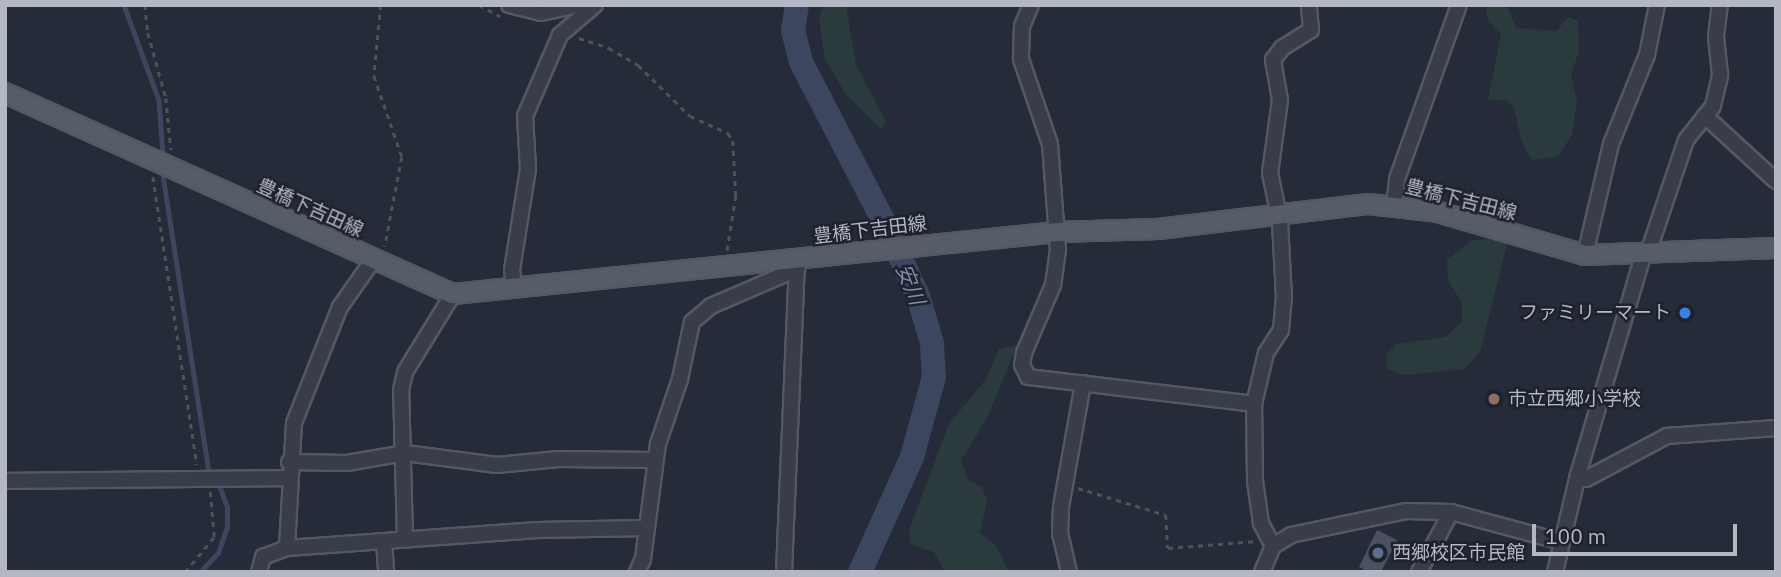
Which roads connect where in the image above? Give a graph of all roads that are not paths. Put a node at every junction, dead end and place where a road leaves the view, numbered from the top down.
1 (509, 5) edge
2 (579, 5) edge
3 (595, 5) edge
4 (1031, 5) edge
5 (1309, 5) edge
6 (1459, 5) edge
7 (1657, 5) edge
8 (1720, 5) edge
9 (5, 93) edge
10 (1705, 116) junction
11 (1776, 181) edge
12 (1394, 205) junction
13 (1278, 215) junction
14 (1058, 232) junction
15 (1776, 248) edge
16 (1585, 256) junction
17 (1643, 256) junction
18 (373, 260) junction
19 (797, 264) junction
20 (514, 288) junction
21 (453, 294) junction
22 (1083, 383) junction
23 (1254, 404) junction
24 (1776, 428) edge
25 (405, 453) junction
26 (654, 460) junction
27 (289, 462) junction
28 (1578, 475) junction
29 (288, 478) junction
30 (5, 481) edge
31 (1451, 512) junction
32 (646, 528) junction
33 (405, 538) junction
34 (384, 541) junction
35 (1562, 542) junction
36 (1270, 543) junction
37 (288, 548) junction
38 (259, 572) edge
39 (386, 572) edge
40 (637, 572) edge
41 (784, 572) edge
42 (1069, 572) edge
43 (1262, 572) edge
44 (1419, 572) edge
45 (1555, 572) edge

1 - 2 street
3 - 20 street
4 - 14 street
5 - 13 street
6 - 12 street
7 - 16 street
8 - 10 street
9 - 18 main road, 豊橋下吉田線
10 - 11 street
10 - 17 street
12 - 13 main road, 豊橋下吉田線
12 - 16 main road, 豊橋下吉田線
13 - 14 main road, 豊橋下吉田線
13 - 23 street
14 - 19 main road, 豊橋下吉田線
14 - 22 street
15 - 17 main road, 豊橋下吉田線
16 - 17 main road, 豊橋下吉田線
17 - 28 street
18 - 21 main road, 豊橋下吉田線
18 - 27 street
19 - 20 main road, 豊橋下吉田線
19 - 26 street
19 - 41 street
20 - 21 main road, 豊橋下吉田線
21 - 25 street
22 - 23 street
22 - 42 street
23 - 36 street
24 - 28 street
25 - 26 street
25 - 27 street
25 - 33 street
26 - 32 street
27 - 29 street
28 - 35 street
29 - 30 street
29 - 37 street
31 - 35 street
31 - 36 street
31 - 44 street
32 - 33 street
32 - 40 street
33 - 34 street
34 - 37 street
34 - 39 street
35 - 45 street
36 - 43 street
37 - 38 street

